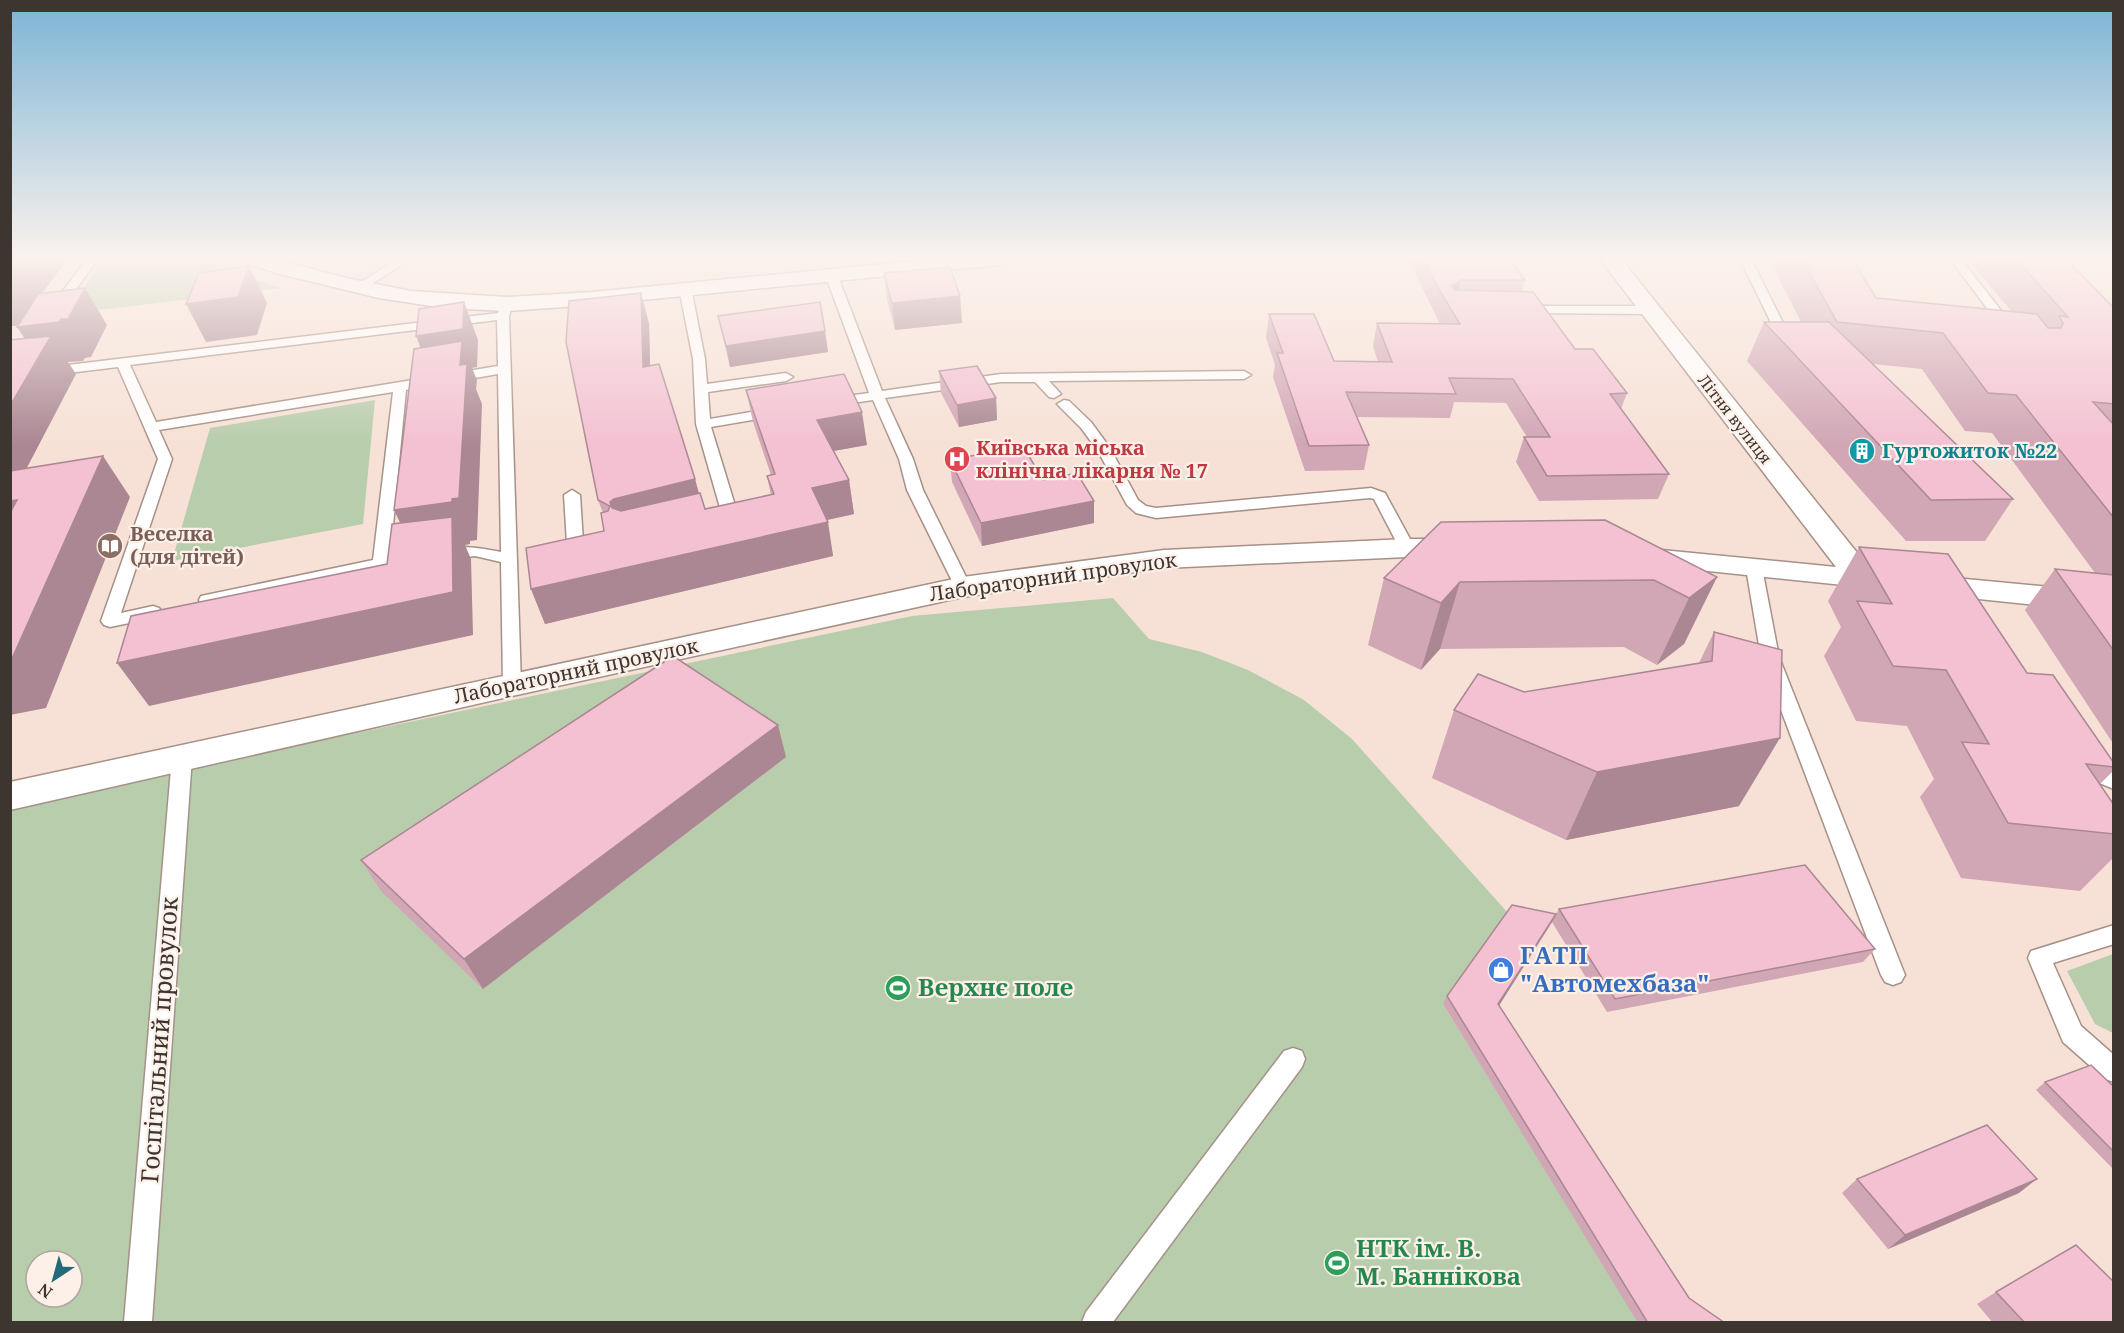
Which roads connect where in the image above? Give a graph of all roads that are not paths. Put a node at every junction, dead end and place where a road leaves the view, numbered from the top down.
1 (422, 321) edge
2 (504, 321) edge
3 (691, 321) edge
4 (849, 321) edge
5 (1659, 321) edge
6 (1776, 321) edge
7 (2002, 321) edge
8 (2018, 342) edge
9 (1789, 347) edge
10 (122, 362) junction
11 (503, 369) junction
12 (1244, 375) dead end
13 (10, 376) edge
14 (786, 377) dead end
15 (1038, 377) junction
16 (400, 387) junction
17 (701, 389) junction
18 (877, 395) junction
19 (819, 405) edge
20 (784, 410) edge
21 (703, 424) junction
22 (151, 427) junction
23 (572, 495) dead end
24 (704, 521) edge
25 (611, 541) edge
26 (1407, 548) junction
27 (1485, 549) edge
28 (1609, 554) edge
29 (428, 557) edge
30 (508, 559) junction
31 (404, 560) edge
32 (381, 564) junction
33 (1754, 568) junction
34 (1861, 578) junction
35 (963, 587) junction
36 (2114, 603) edge
37 (189, 604) edge
38 (166, 609) edge
39 (512, 684) junction
40 (182, 757) junction
41 (2067, 761) edge
42 (2114, 782) edge
43 (10, 796) edge
44 (2114, 934) edge
45 (1893, 975) dead end
46 (1293, 1059) dead end
47 (2114, 1071) edge
48 (138, 1323) edge
49 (1096, 1323) edge

1 - 10 lane
2 - 11 lane
3 - 17 lane
4 - 18 lane
5 - 34 street, Літня вулиця
6 - 9 lane
7 - 8 lane
10 - 13 lane
10 - 22 lane
11 - 16 lane
11 - 30 lane
12 - 15 lane
14 - 17 lane
15 - 18 lane
15 - 26 lane
16 - 22 lane
16 - 32 lane
17 - 21 lane
18 - 19 lane
18 - 35 lane
20 - 21 lane
21 - 24 lane
22 - 38 lane
23 - 25 lane
26 - 27 street, Лабораторний провулок
26 - 35 street, Лабораторний провулок
28 - 33 street
29 - 30 lane
30 - 39 lane
31 - 32 lane
32 - 37 lane
33 - 34 street
33 - 45 lane
34 - 36 street
35 - 39 street, Лабораторний провулок
39 - 40 street, Лабораторний провулок
40 - 43 street, Лабораторний провулок
40 - 48 lane, Госпітальний провулок
41 - 42 lane
44 - 47 lane
46 - 49 lane

